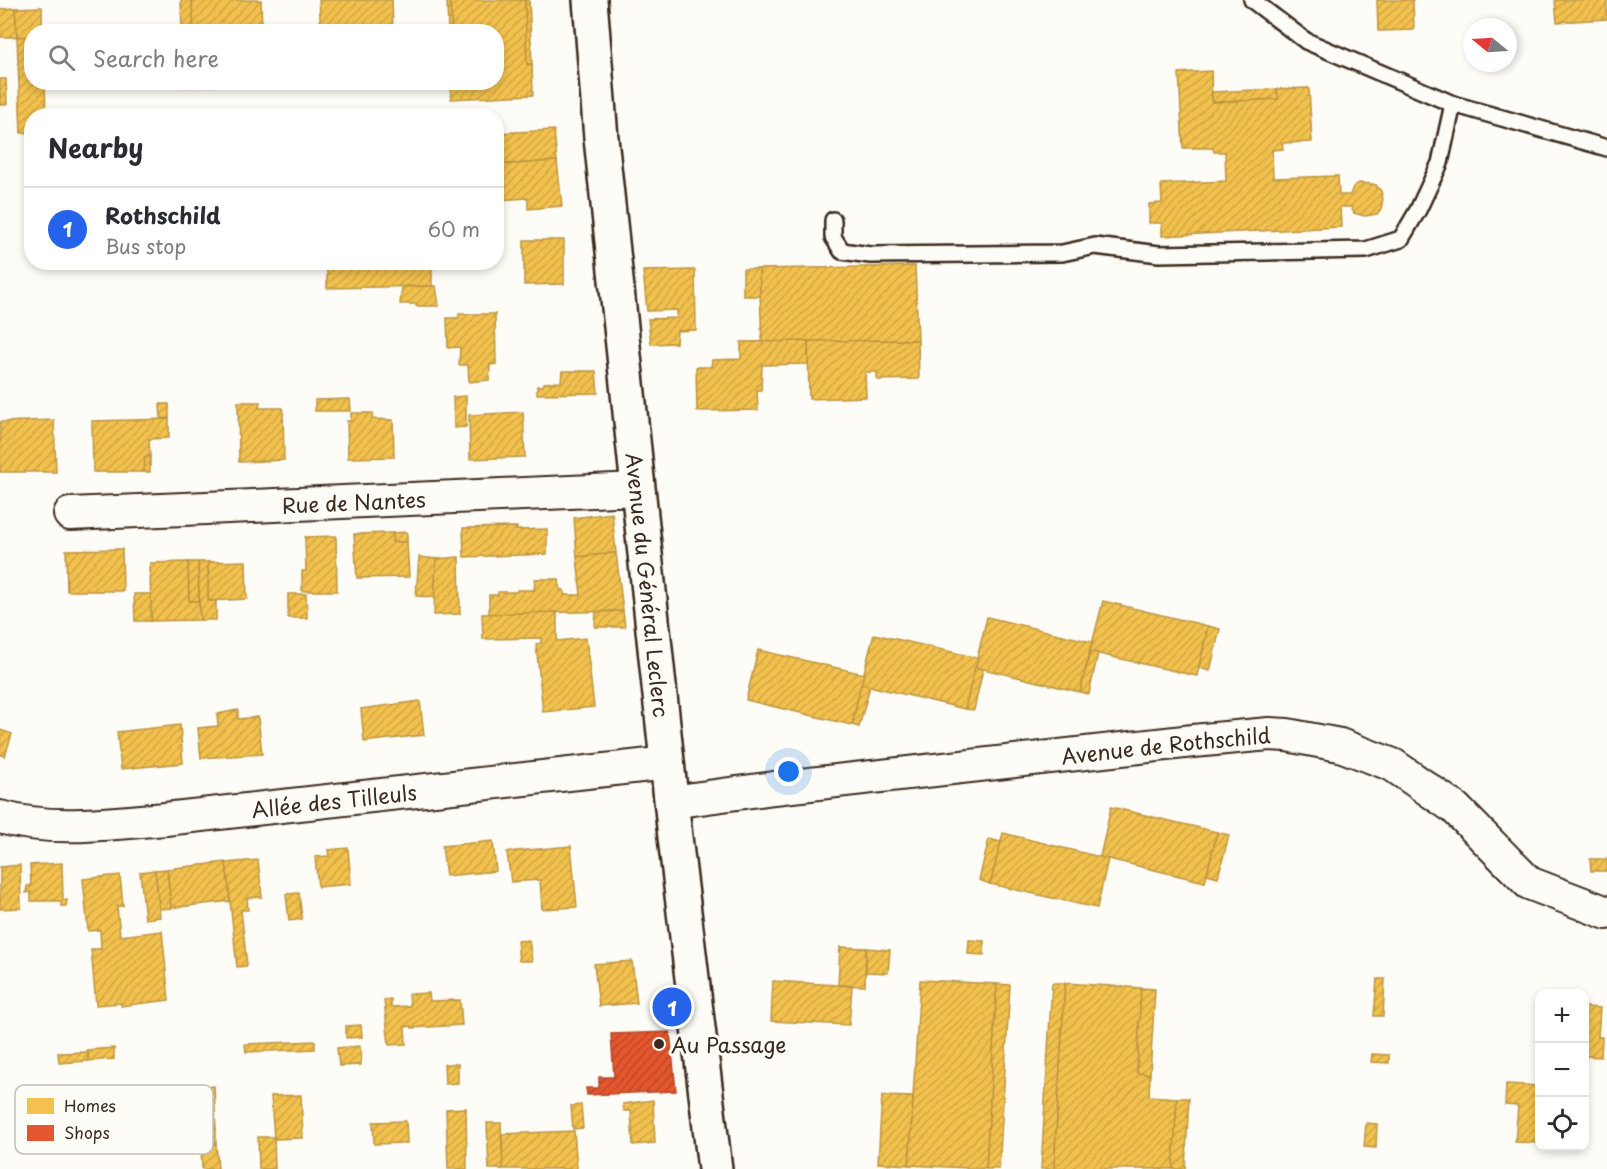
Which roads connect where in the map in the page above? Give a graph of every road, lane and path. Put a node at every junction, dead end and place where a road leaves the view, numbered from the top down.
1 (590, 0) edge
2 (1252, 0) edge
3 (1453, 104) junction
4 (1607, 148) edge
5 (833, 220) dead end
6 (638, 489) junction
7 (70, 514) dead end
8 (668, 763) junction
9 (671, 802) junction
10 (0, 817) edge
11 (1607, 913) edge
12 (715, 1169) edge

1 - 6 main road, Avenue du Général Leclerc
2 - 3 lane
3 - 4 lane
3 - 5 lane
6 - 7 street, Rue de Nantes
6 - 8 main road, Avenue du Général Leclerc
8 - 9 main road, Avenue du Général Leclerc
8 - 10 street, Allée des Tilleuls
9 - 11 street, Avenue de Rothschild
9 - 12 main road, Avenue du Général Leclerc

